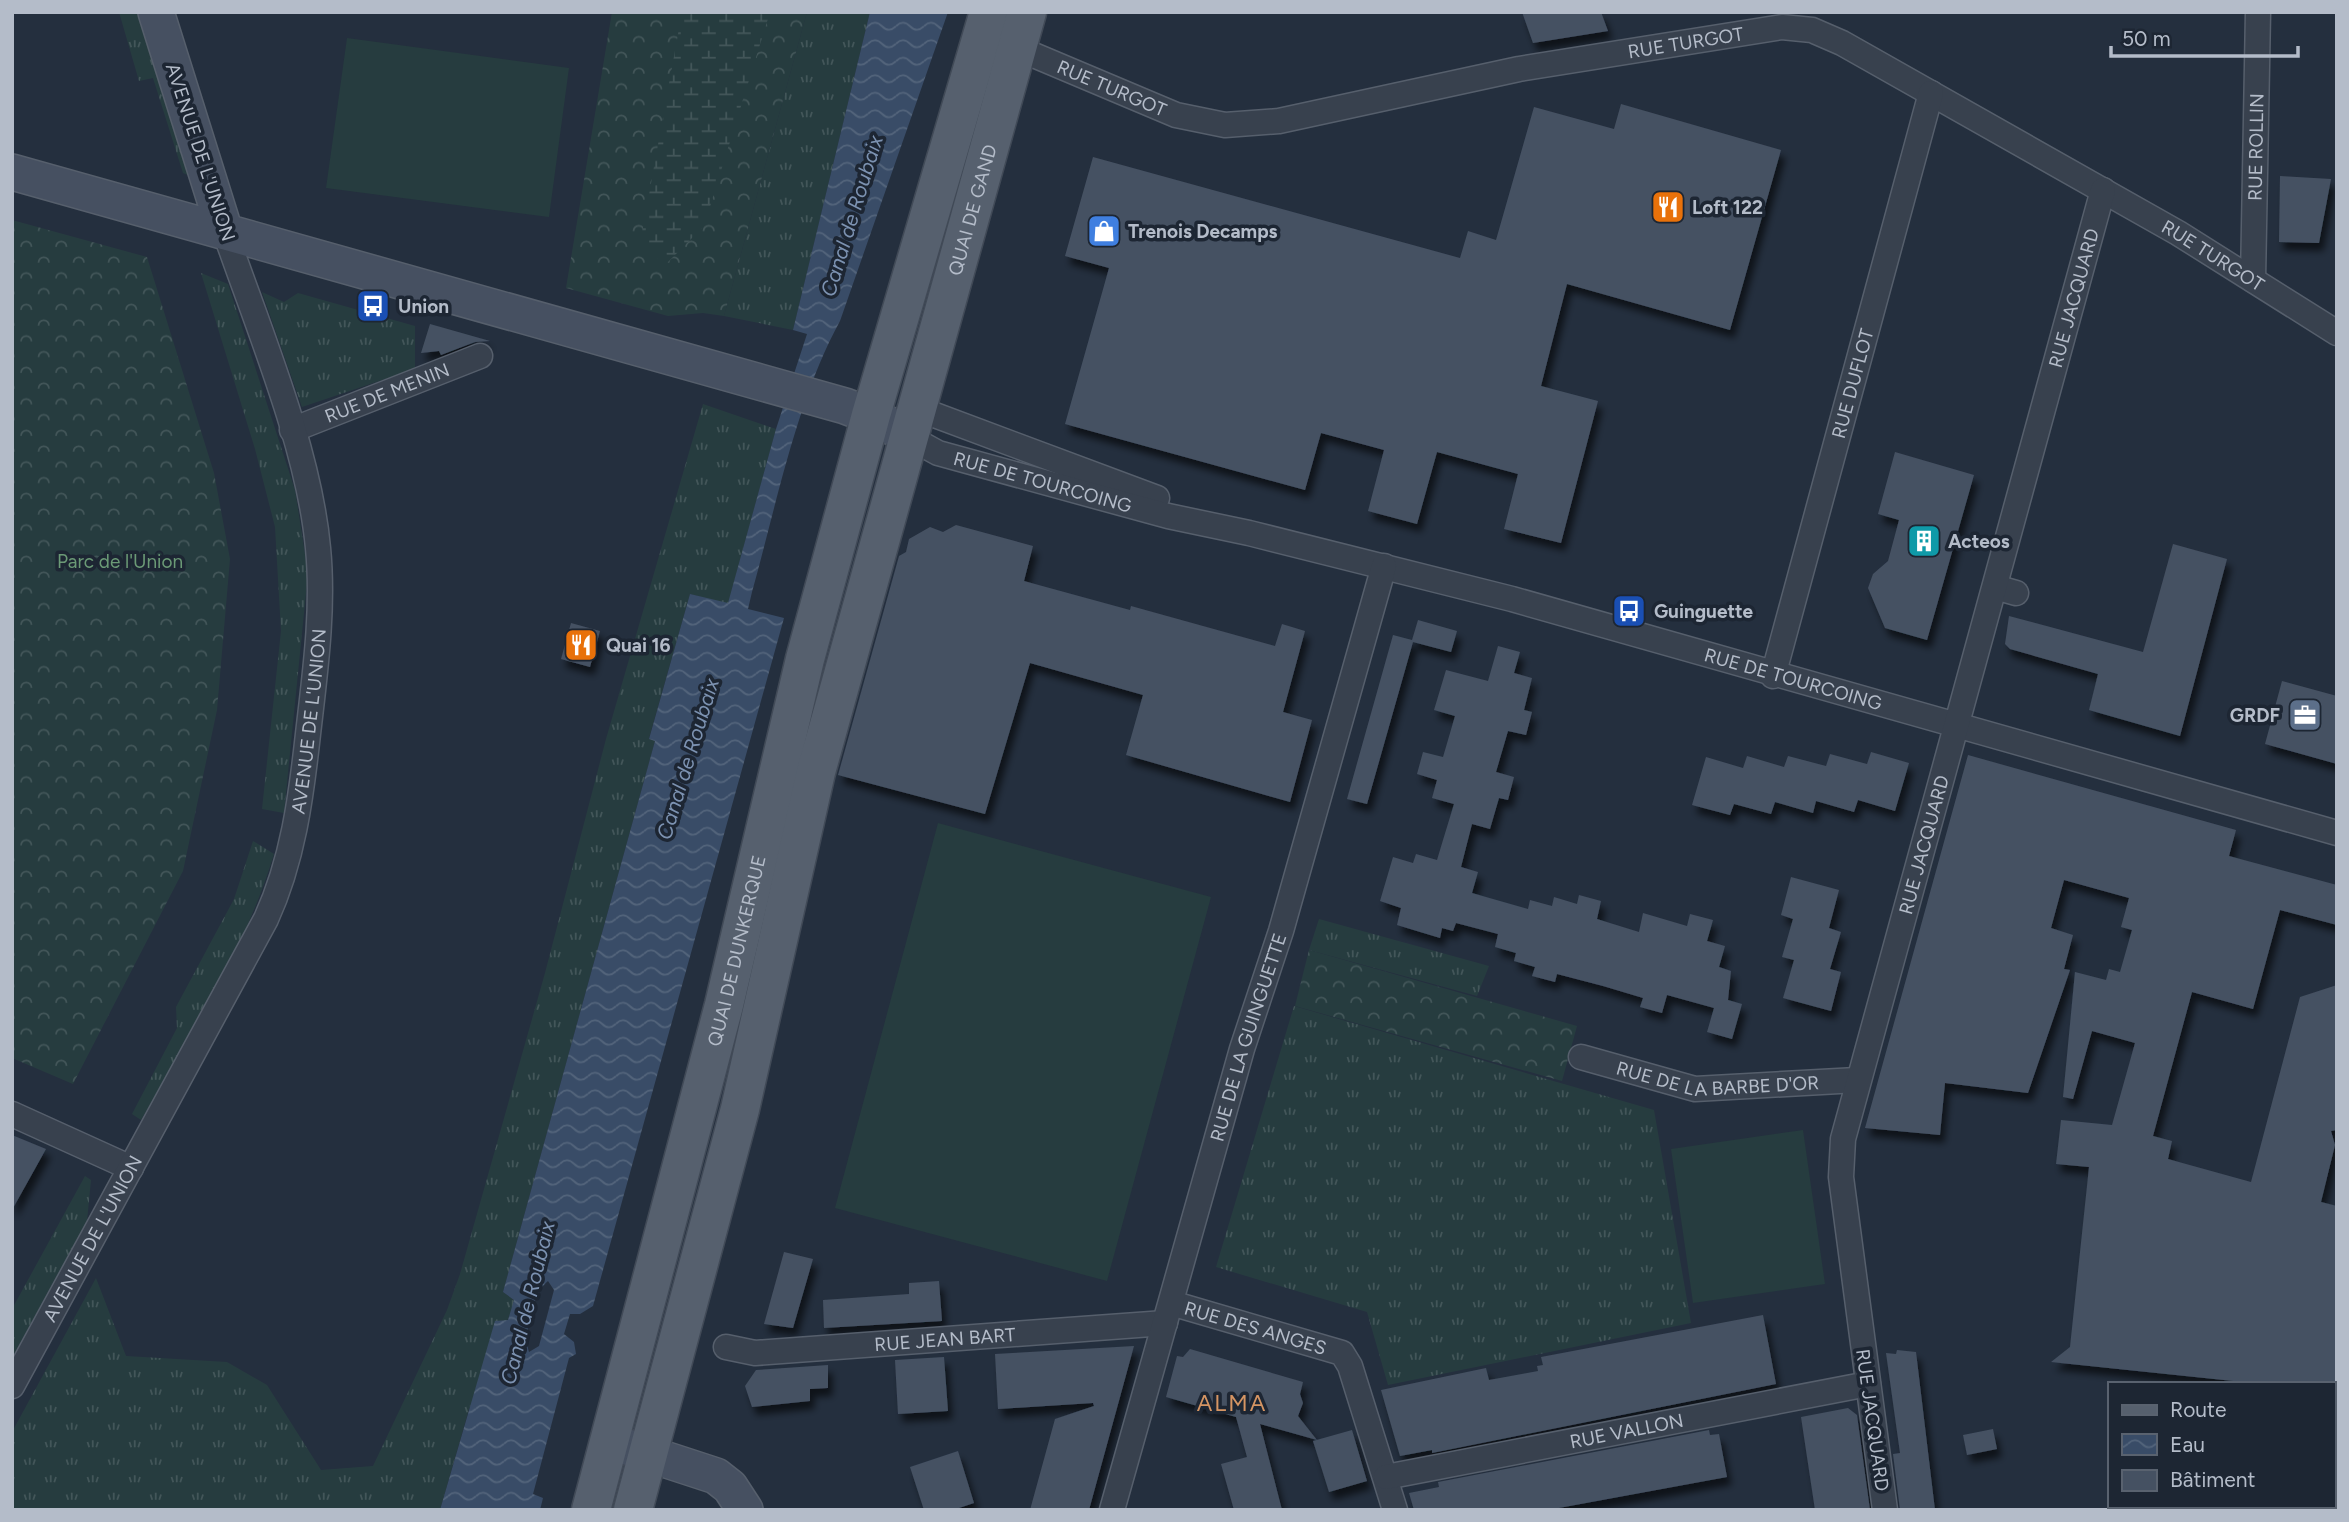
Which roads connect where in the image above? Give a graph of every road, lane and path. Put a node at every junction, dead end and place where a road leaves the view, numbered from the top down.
1 (156, 12) edge
2 (989, 12) edge
3 (1027, 12) edge
4 (2258, 12) edge
5 (1781, 20) edge
6 (1017, 48) junction
7 (1931, 93) junction
8 (12, 172) edge
9 (2103, 190) junction
10 (225, 232) junction
11 (2253, 280) junction
12 (2337, 333) edge
13 (480, 355) dead end
14 (861, 399) junction
15 (911, 422) junction
16 (292, 430) junction
17 (1249, 533) junction
18 (1384, 566) junction
19 (1773, 676) junction
20 (1956, 728) junction
21 (2337, 833) edge
22 (1581, 1057) dead end
23 (1857, 1080) junction
24 (12, 1114) edge
25 (131, 1168) junction
26 (1168, 1313) junction
27 (726, 1347) dead end
28 (1868, 1384) junction
29 (12, 1387) edge
30 (609, 1441) junction
31 (649, 1453) junction
32 (1385, 1477) junction
33 (743, 1509) edge
34 (590, 1510) edge
35 (633, 1510) edge
36 (1112, 1510) edge
37 (1395, 1510) edge
38 (1885, 1510) edge

1 - 10 street, AVENUE DE L'UNION
2 - 14 main road, QUAI DE GAND
3 - 6 main road, QUAI DE GAND
4 - 11 street, RUE ROLLIN
5 - 6 street, RUE TURGOT
5 - 7 street, RUE TURGOT
6 - 15 main road, QUAI DE GAND
7 - 9 street, RUE TURGOT
7 - 19 street, RUE DUFLOT
8 - 10 street, RUE DE TOURCOING
9 - 11 street, RUE TURGOT
9 - 20 street, RUE JACQUARD
10 - 14 street, RUE DE TOURCOING
10 - 16 street, AVENUE DE L'UNION
11 - 12 street, RUE TURGOT
13 - 16 street, RUE DE MENIN
14 - 15 street, RUE DE TOURCOING
14 - 30 main road, QUAI DE DUNKERQUE
15 - 17 street, RUE DE TOURCOING
15 - 17 street, RUE DE TOURCOING
15 - 31 main road, QUAI DE DUNKERQUE
16 - 25 street, AVENUE DE L'UNION
17 - 18 street, RUE DE TOURCOING
18 - 19 street, RUE DE TOURCOING
18 - 26 street, RUE DE LA GUINGUETTE
19 - 20 street, RUE DE TOURCOING
20 - 21 street, RUE DE TOURCOING
20 - 23 street, RUE JACQUARD
22 - 23 street, RUE DE LA BARBE D'OR
23 - 28 street, RUE JACQUARD
24 - 25 street
25 - 29 street, AVENUE DE L'UNION
26 - 27 street, RUE JEAN BART
26 - 32 street, RUE DES ANGES
26 - 36 street, RUE DE LA GUINGUETTE
28 - 32 street, RUE VALLON
28 - 38 street, RUE JACQUARD
30 - 31 street
30 - 34 main road, QUAI DE DUNKERQUE
31 - 33 street
31 - 35 main road, QUAI DE DUNKERQUE
32 - 37 street, RUE DES ANGES

